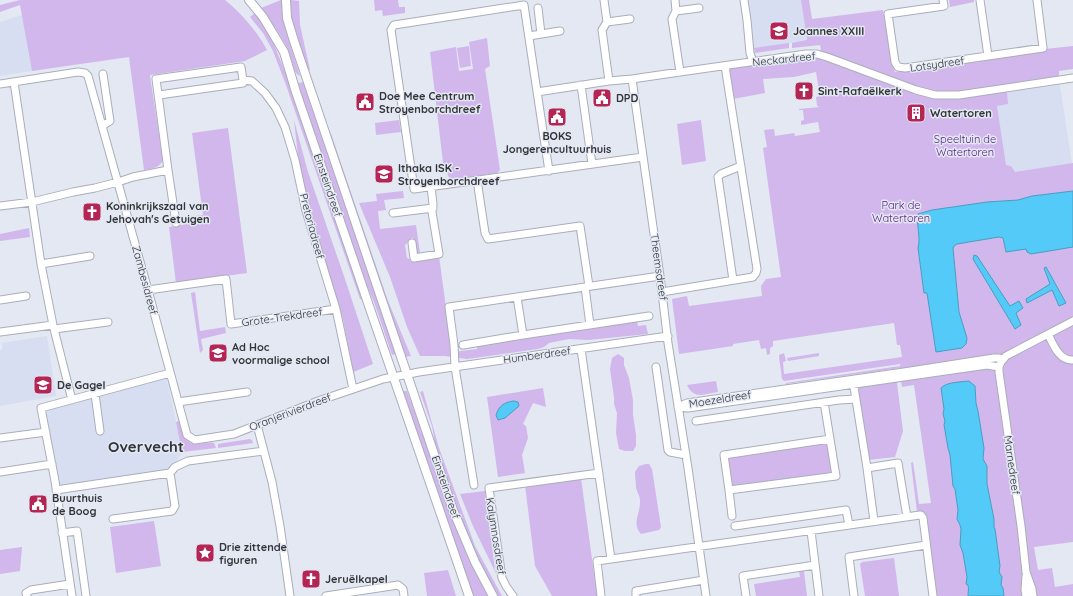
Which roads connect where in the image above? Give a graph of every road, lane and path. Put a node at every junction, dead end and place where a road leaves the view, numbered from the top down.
1 (248, 0) edge
2 (286, 0) edge
3 (604, 0) edge
4 (674, 0) edge
5 (744, 0) edge
6 (943, 0) edge
7 (980, 0) edge
8 (1037, 0) edge
9 (526, 3) edge
10 (538, 8) dead end
11 (700, 8) dead end
12 (676, 11) junction
13 (630, 19) dead end
14 (607, 22) junction
15 (560, 31) dead end
16 (541, 34) junction
17 (529, 36) junction
18 (988, 56) junction
19 (753, 62) junction
20 (725, 66) junction
21 (680, 72) junction
22 (103, 74) dead end
23 (1073, 78) edge
24 (632, 79) junction
25 (243, 80) junction
26 (609, 81) junction
27 (14, 82) junction
28 (0, 84) edge
29 (581, 85) junction
30 (537, 92) junction
31 (159, 95) junction
32 (102, 126) junction
33 (643, 157) junction
34 (592, 164) junction
35 (741, 166) junction
36 (168, 170) junction
37 (549, 171) junction
38 (477, 180) junction
39 (118, 182) junction
40 (431, 187) junction
41 (32, 202) junction
42 (0, 206) edge
43 (433, 208) junction
44 (393, 213) dead end
45 (176, 222) dead end
46 (412, 243) dead end
47 (90, 256) dead end
48 (41, 264) junction
49 (660, 276) junction
50 (733, 280) junction
51 (587, 287) junction
52 (148, 290) junction
53 (662, 292) junction
54 (26, 296) dead end
55 (517, 297) junction
56 (0, 300) edge
57 (336, 309) junction
58 (649, 316) dead end
59 (1073, 321) edge
60 (108, 322) dead end
61 (590, 325) junction
62 (54, 327) junction
63 (0, 332) edge
64 (1048, 334) junction
65 (523, 335) junction
66 (668, 336) junction
67 (463, 344) dead end
68 (581, 349) junction
69 (1002, 359) junction
70 (1073, 360) edge
71 (455, 367) junction
72 (656, 367) dead end
73 (999, 367) junction
74 (170, 373) junction
75 (407, 374) junction
76 (393, 377) junction
77 (853, 382) junction
78 (353, 389) junction
79 (247, 392) dead end
80 (95, 394) junction
81 (856, 399) junction
82 (72, 400) junction
83 (178, 402) junction
84 (824, 402) junction
85 (678, 407) junction
86 (696, 421) dead end
87 (257, 425) junction
88 (100, 431) dead end
89 (46, 432) junction
90 (187, 435) joint
91 (0, 438) edge
92 (830, 439) junction
93 (264, 451) junction
94 (686, 454) junction
95 (52, 464) junction
96 (867, 468) junction
97 (0, 472) edge
98 (170, 473) junction
99 (600, 473) junction
100 (474, 485) dead end
101 (56, 490) junction
102 (729, 490) junction
103 (732, 516) dead end
104 (907, 517) junction
105 (113, 519) dead end
106 (874, 521) junction
107 (849, 525) junction
108 (735, 526) dead end
109 (811, 531) junction
110 (62, 533) junction
111 (926, 545) junction
112 (700, 546) junction
113 (611, 559) junction
114 (815, 565) junction
115 (1026, 572) junction
116 (704, 580) junction
117 (70, 584) junction
118 (27, 596) edge
119 (72, 596) edge
120 (86, 596) edge
121 (290, 596) edge
122 (326, 596) edge
123 (404, 596) edge
124 (469, 596) edge
125 (493, 596) edge
126 (513, 596) edge
127 (601, 596) edge
128 (636, 596) edge
129 (706, 596) edge
130 (746, 596) edge
131 (819, 596) edge
132 (854, 596) edge
133 (933, 596) edge
134 (1026, 596) edge
135 (1033, 596) edge

1 - 76 main road, Einsteindreef
2 - 75 main road, Einsteindreef
3 - 14 street
4 - 12 street
5 - 19 street
6 - 18 street, Lotsydreef
7 - 18 street
8 - 18 street, Lotsydreef
9 - 17 street
9 - 40 street
10 - 16 street
11 - 12 street
12 - 21 street
13 - 14 street
14 - 26 street
15 - 16 street
16 - 17 street
17 - 30 street
19 - 20 street, Neckardreef
19 - 23 street, Neckardreef
20 - 21 street, Neckardreef
20 - 35 street
21 - 24 street, Neckardreef
22 - 32 street
24 - 26 street, Neckardreef
24 - 33 street, Theemsdreef
25 - 31 street
25 - 31 street
25 - 57 street, Pretoriadreef
26 - 29 street, Neckardreef
27 - 28 street
27 - 32 street, Zambesidreef
27 - 41 street
29 - 30 street, Neckardreef
29 - 34 street
30 - 37 street
31 - 36 street
32 - 39 street, Zambesidreef
33 - 34 street
33 - 49 street, Theemsdreef
34 - 37 street
35 - 50 street
35 - 50 street
36 - 39 street
36 - 45 street
37 - 38 street
38 - 40 street
38 - 51 street
39 - 41 street
39 - 52 street, Zambesidreef
40 - 43 street
41 - 42 street
41 - 48 street
43 - 44 street
43 - 46 street
47 - 48 street
48 - 62 street
49 - 51 street
49 - 53 street, Theemsdreef
50 - 53 street
51 - 55 street
51 - 61 street
52 - 57 street, Grote-Trekdreef
52 - 74 street, Zambesidreef
53 - 66 street, Theemsdreef
54 - 56 street
55 - 65 street
55 - 71 street
57 - 78 street, Pretoriadreef
58 - 61 street, Humberdreef
59 - 64 street, Moezeldreef
60 - 62 street
61 - 65 street, Humberdreef
62 - 63 street
62 - 82 street
64 - 69 street, Moezeldreef
64 - 70 street
65 - 67 street, Humberdreef
66 - 68 street, Humberdreef
66 - 85 street, Theemsdreef
68 - 71 street, Humberdreef
68 - 99 street
69 - 73 street, Marnedreef
69 - 77 street, Moezeldreef
71 - 75 street, Humberdreef
71 - 100 street
72 - 94 street
73 - 77 street, Moezeldreef
73 - 115 street, Marnedreef
74 - 80 street
74 - 83 street, Zambesidreef
75 - 76 street
75 - 125 main road, Einsteindreef
76 - 78 street, Oranjerivierdreef
76 - 124 main road, Einsteindreef
77 - 81 street
77 - 85 street, Moezeldreef
78 - 87 street, Oranjerivierdreef
79 - 83 street
80 - 82 street
80 - 88 street
81 - 84 street, Moezeldreef
81 - 96 street
82 - 89 street
83 - 90 street, Zambesidreef
84 - 86 street, Moezeldreef
84 - 92 street
85 - 94 street, Theemsdreef
87 - 90 street, Oranjerivierdreef
87 - 93 street
89 - 91 street
89 - 95 street
92 - 102 street
92 - 102 street
93 - 98 street
93 - 121 street
94 - 112 street, Theemsdreef
95 - 97 street
95 - 101 street
96 - 104 street
96 - 106 street
98 - 101 street
98 - 105 street
99 - 113 street
99 - 126 street, Kalymnosdreef
101 - 110 street
102 - 103 street
104 - 106 street
104 - 111 street
106 - 107 street
107 - 108 street
107 - 109 street
109 - 112 street
109 - 114 street
110 - 117 street
110 - 120 street
111 - 132 street
111 - 133 street
112 - 113 street
112 - 116 street, Theemsdreef
113 - 127 street
114 - 130 street
114 - 131 street
115 - 134 street, Marnedreef
115 - 135 street, Marnedreef
116 - 128 street
116 - 129 street, Theemsdreef
117 - 118 street
117 - 119 street
122 - 123 street

